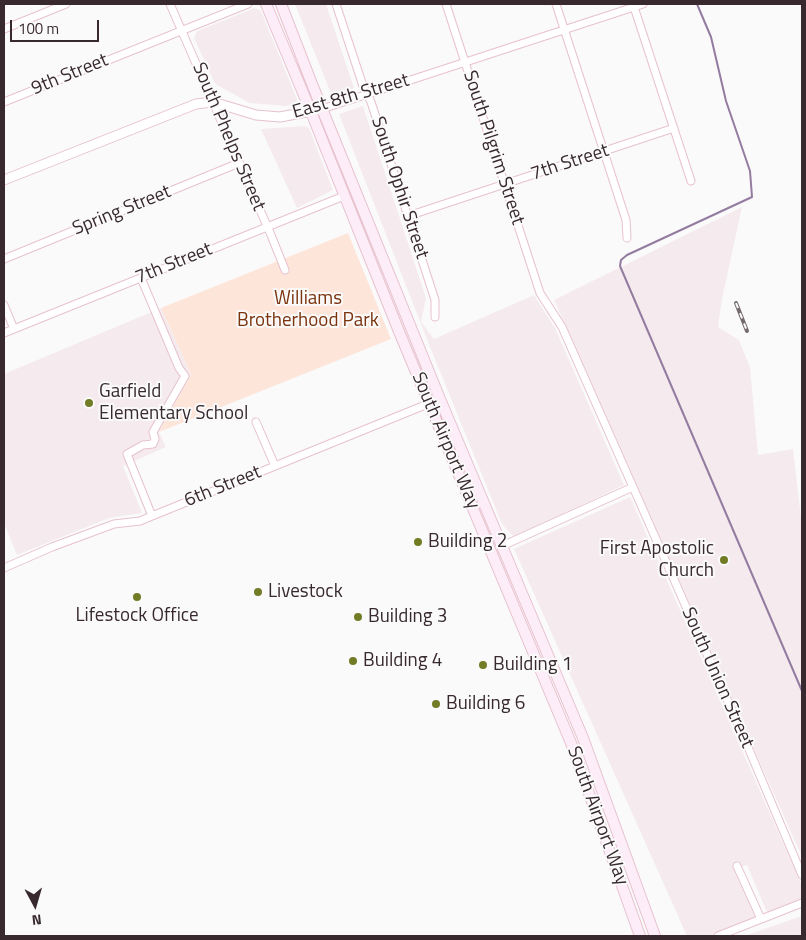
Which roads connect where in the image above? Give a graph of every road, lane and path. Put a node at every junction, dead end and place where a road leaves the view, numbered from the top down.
1 (66, 4) edge
2 (170, 4) edge
3 (248, 4) edge
4 (266, 4) edge
5 (281, 4) edge
6 (336, 4) edge
7 (446, 4) edge
8 (556, 4) edge
9 (643, 4) edge
10 (634, 5) edge
11 (4, 29) edge
12 (182, 30) junction
13 (564, 30) junction
14 (465, 63) junction
15 (367, 95) junction
16 (4, 102) edge
17 (213, 102) junction
18 (322, 109) junction
19 (312, 112) junction
20 (674, 128) junction
21 (604, 152) junction
22 (240, 163) junction
23 (4, 180) edge
24 (691, 181) dead end
25 (505, 184) junction
26 (344, 196) junction
27 (408, 216) junction
28 (267, 227) junction
29 (626, 238) dead end
30 (4, 258) edge
31 (285, 270) dead end
32 (141, 278) junction
33 (540, 293) joint
34 (4, 305) edge
35 (435, 317) dead end
36 (14, 329) junction
37 (4, 333) edge
38 (440, 399) junction
39 (429, 403) junction
40 (256, 422) dead end
41 (275, 466) junction
42 (633, 487) junction
43 (152, 516) junction
44 (502, 546) junction
45 (4, 568) edge
46 (737, 866) dead end
47 (802, 875) edge
48 (802, 903) edge
49 (761, 919) junction
50 (640, 936) edge
51 (655, 936) edge
52 (718, 936) edge

1 - 11 street
2 - 12 street, South Phelps Street
3 - 12 street, 9th Street
4 - 19 main road, South Airport Way
5 - 18 main road, South Airport Way
6 - 15 street, South Ophir Street
7 - 14 street, South Pilgrim Street
8 - 13 street
9 - 10 street, East 8th Street
10 - 13 street, East 8th Street
10 - 20 street
12 - 16 street, 9th Street
12 - 17 street, South Phelps Street
13 - 14 street, East 8th Street
13 - 21 street
14 - 15 street, East 8th Street
14 - 25 street, South Pilgrim Street
15 - 18 street, East 8th Street
15 - 27 street, South Ophir Street
17 - 19 street, East 8th Street
17 - 22 street, South Phelps Street
17 - 23 street, East 8th Street
18 - 19 street, East 8th Street
18 - 38 main road, South Airport Way
19 - 26 main road, South Airport Way
20 - 21 street, 7th Street
20 - 24 street
21 - 25 street, 7th Street
21 - 29 street
22 - 28 street, South Phelps Street
22 - 30 street, Spring Street
25 - 27 street, 7th Street
25 - 33 street, South Pilgrim Street
26 - 28 street, 7th Street
26 - 39 main road, South Airport Way
27 - 35 street, South Ophir Street
28 - 31 street, South Phelps Street
28 - 32 street, 7th Street
32 - 36 street, 7th Street
32 - 43 street
33 - 42 street, South Union Street
34 - 36 street
36 - 37 street, 7th Street
38 - 39 street, 6th Street
38 - 44 main road, South Airport Way
39 - 41 street, 6th Street
39 - 50 main road, South Airport Way
40 - 41 street
41 - 43 street, 6th Street
42 - 44 street
42 - 47 street, South Union Street
43 - 45 street, 6th Street
44 - 51 main road, South Airport Way
46 - 49 street
48 - 49 street
49 - 52 street

